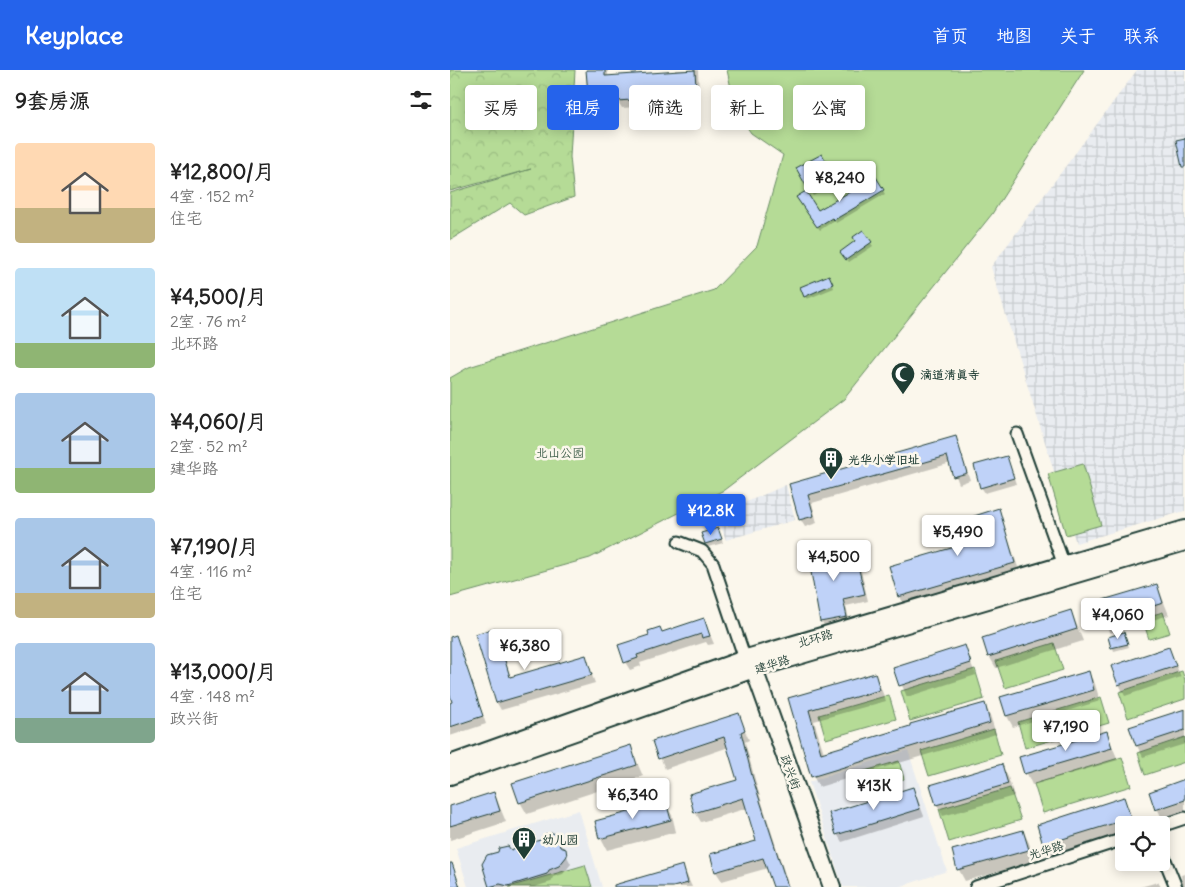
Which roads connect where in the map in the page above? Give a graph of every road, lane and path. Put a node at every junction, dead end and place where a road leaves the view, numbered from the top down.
1 (1017, 434) dead end
2 (1185, 530) edge
3 (679, 542) dead end
4 (1185, 542) edge
5 (1066, 571) junction
6 (750, 662) junction
7 (450, 764) edge
8 (450, 776) edge
9 (1185, 818) edge
10 (1170, 823) edge
11 (1115, 842) edge
12 (1170, 871) edge
13 (832, 887) edge
14 (976, 887) edge
15 (1176, 887) edge

1 - 5 street
2 - 5 street, 北环路
3 - 6 street
4 - 5 street
5 - 6 street, 北环路
6 - 7 street, 北环路
6 - 8 street, 建华路
6 - 13 street, 政兴街
9 - 10 street
11 - 14 street, 光华路
12 - 15 street

